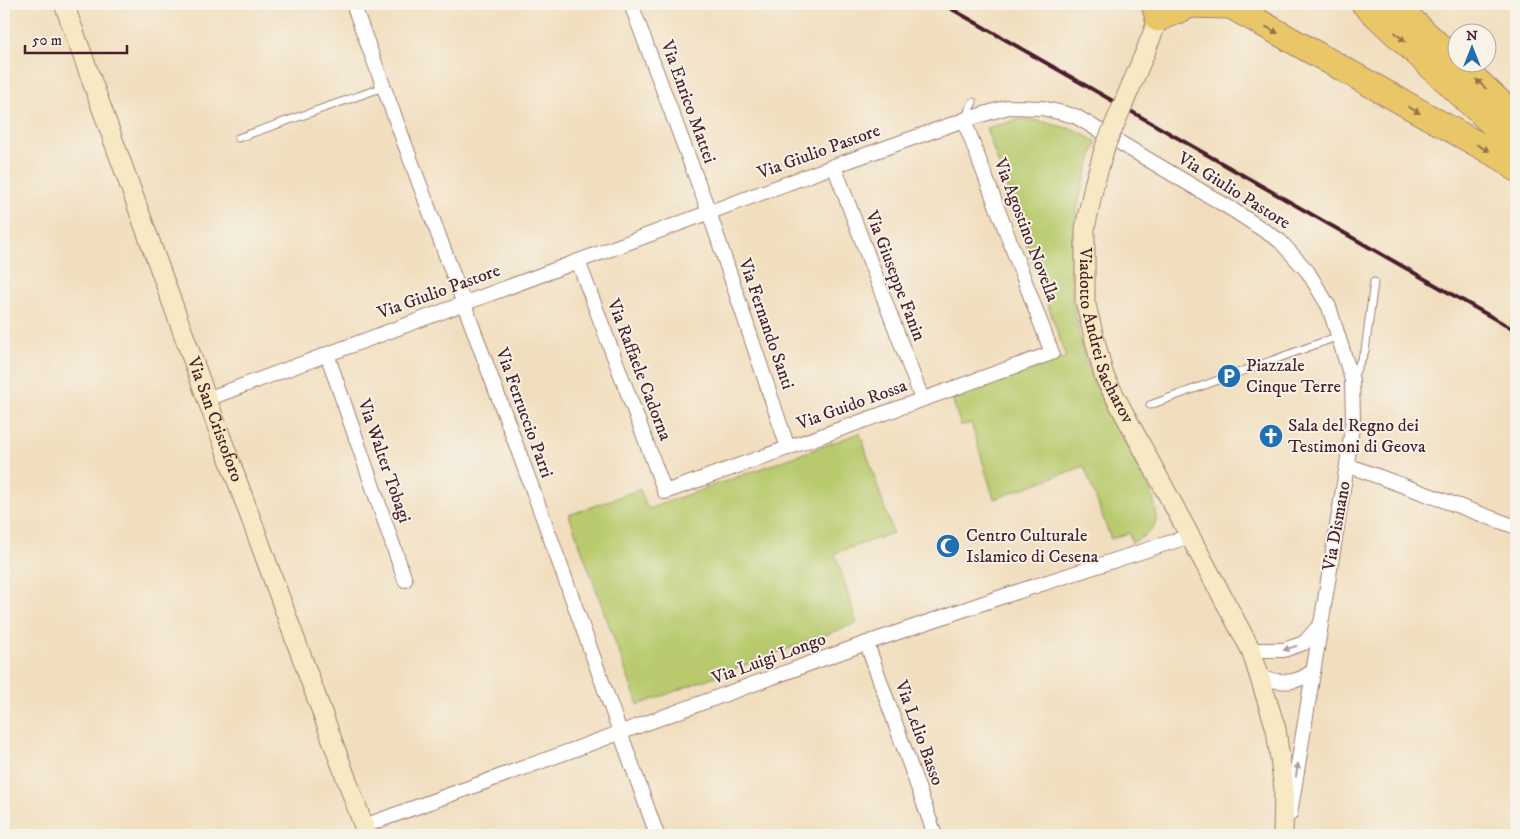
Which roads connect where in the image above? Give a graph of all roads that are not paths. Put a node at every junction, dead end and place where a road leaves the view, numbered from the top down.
1 (64, 4) edge
2 (354, 4) edge
3 (631, 4) edge
4 (1364, 4) edge
5 (1394, 4) edge
6 (1228, 5) edge
7 (1159, 9) edge
8 (384, 87) junction
9 (973, 102) dead end
10 (1516, 117) edge
11 (964, 120) junction
12 (238, 138) dead end
13 (1516, 146) edge
14 (834, 166) junction
15 (1516, 170) edge
16 (709, 212) junction
17 (578, 261) junction
18 (1374, 282) dead end
19 (463, 303) junction
20 (1339, 336) junction
21 (1052, 353) joint
22 (327, 354) junction
23 (1352, 380) junction
24 (207, 399) junction
25 (922, 399) junction
26 (1150, 405) dead end
27 (788, 448) junction
28 (1347, 465) junction
29 (665, 492) joint
30 (1516, 527) edge
31 (1190, 536) junction
32 (405, 580) dead end
33 (1320, 624) junction
34 (867, 644) junction
35 (1251, 650) junction
36 (1313, 671) junction
37 (1259, 678) junction
38 (621, 734) junction
39 (366, 830) edge
40 (657, 835) edge
41 (935, 835) edge
42 (1283, 835) edge
43 (1287, 835) edge

1 - 24 main road, Via San Cristoforo
2 - 8 street, Via Ferruccio Parri
3 - 16 street, Via Enrico Mattei
4 -> 13 highway
10 -> 5 highway
6 - 7 highway
6 -> 15 highway
7 - 31 main road, Viadotto Andrei Sacharov, bridge
8 - 12 lane
8 - 19 street, Via Ferruccio Parri
9 - 11 lane
11 - 14 street, Via Giulio Pastore
11 - 20 street, Via Giulio Pastore
11 - 21 street, Via Agostino Novella
14 - 16 street, Via Giulio Pastore
14 - 25 street, Via Giuseppe Fanin
16 - 17 street, Via Giulio Pastore
16 - 27 street, Via Fernando Santi
17 - 19 street, Via Giulio Pastore
17 - 29 street, Via Raffaele Cadorna
18 - 23 lane, Via Dismano
19 - 22 street, Via Giulio Pastore
19 - 38 street, Via Ferruccio Parri
20 - 23 street, Via Giulio Pastore
20 - 26 lane
21 - 25 street, Via Guido Rossa
22 - 24 street, Via Giulio Pastore
22 - 32 street, Via Walter Tobagi
23 - 28 street, Via Dismano
24 - 39 main road, Via San Cristoforo
25 - 27 street, Via Guido Rossa
27 - 29 street, Via Guido Rossa
28 - 30 street
28 - 33 street, Via Dismano
31 - 34 street, Via Luigi Longo
31 - 35 main road, Viadotto Andrei Sacharov
33 -> 35 street
33 - 36 street, Via Dismano
34 - 38 street, Via Luigi Longo
34 - 41 street, Via Lelio Basso
35 - 37 main road
36 - 37 street
43 -> 36 street, Via Dismano
37 - 42 main road
38 - 39 street, Via Luigi Longo
38 - 40 street, Via Ferruccio Parri

